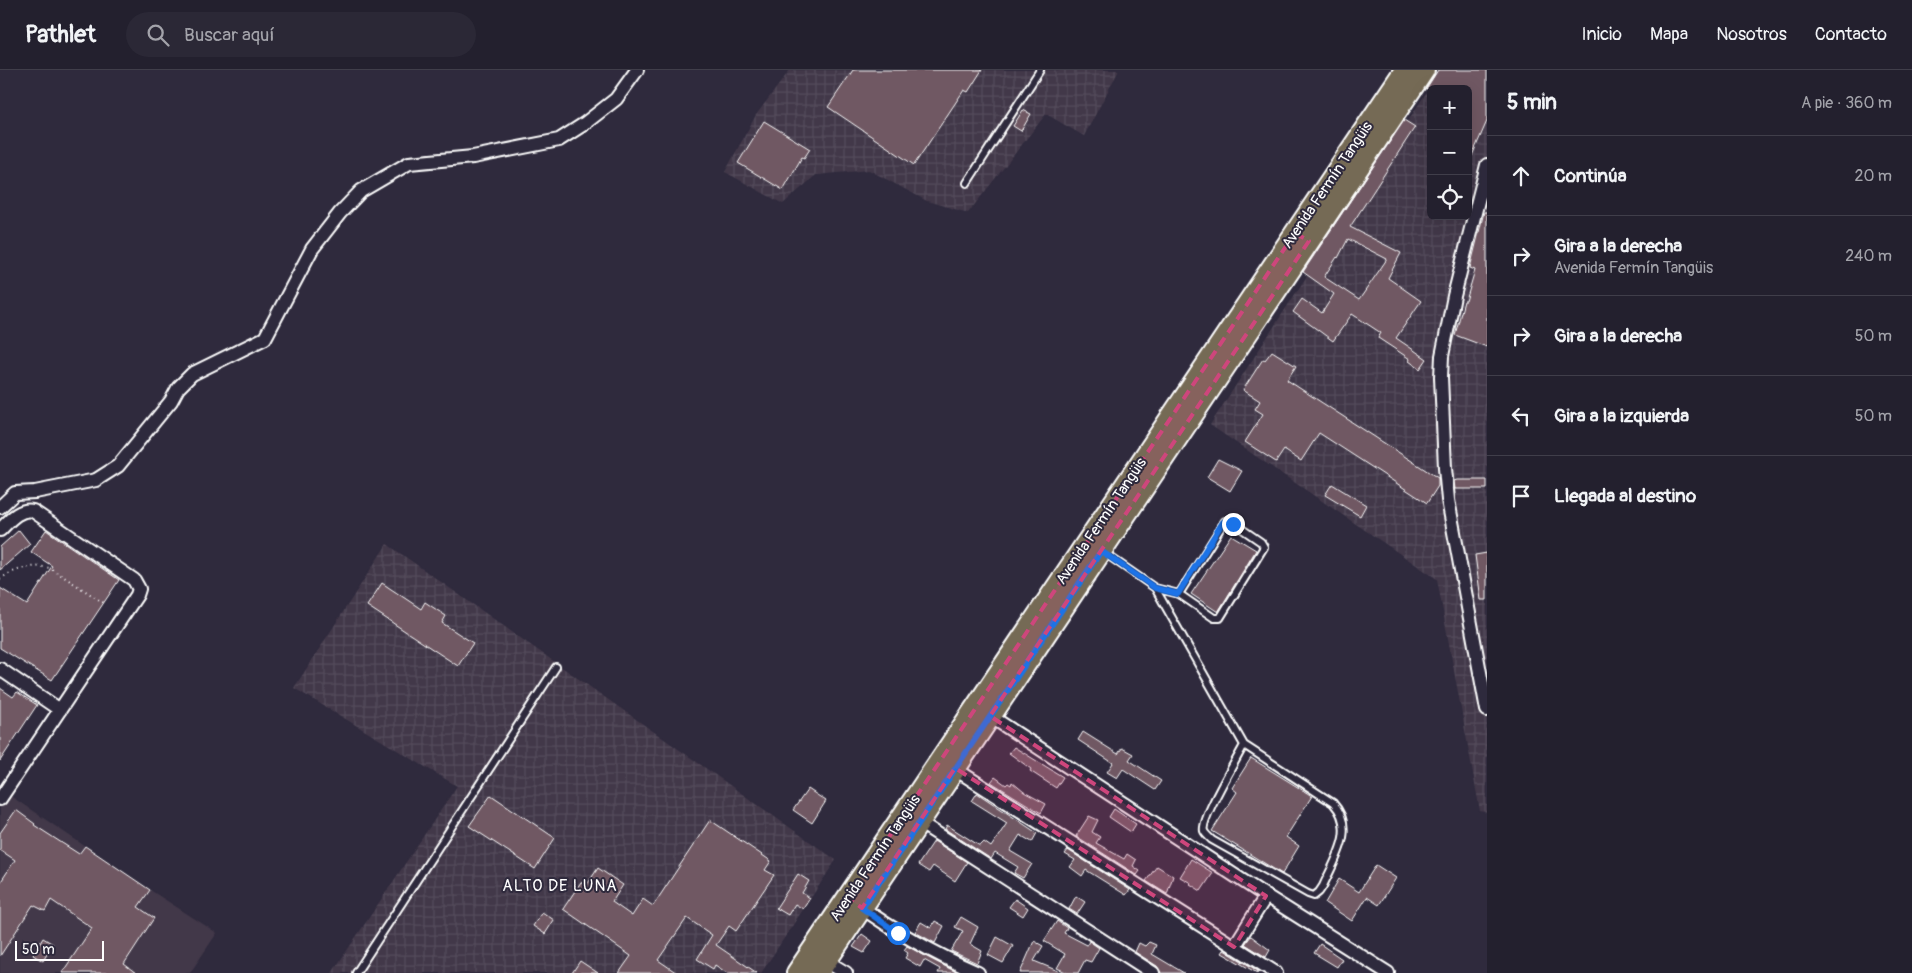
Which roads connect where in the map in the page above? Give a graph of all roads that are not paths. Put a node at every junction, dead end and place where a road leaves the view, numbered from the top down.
1 (637, 70) edge
2 (1040, 70) edge
3 (1405, 70) edge
4 (1424, 70) edge
5 (1487, 165) edge
6 (967, 183) dead end
7 (1302, 237) junction
8 (0, 507) edge
9 (0, 530) edge
10 (1101, 551) junction
11 (1155, 588) junction
12 (1178, 594) junction
13 (556, 667) dead end
14 (0, 670) edge
15 (60, 710) junction
16 (1487, 710) edge
17 (990, 716) junction
18 (1244, 745) junction
19 (955, 768) junction
20 (0, 798) edge
21 (919, 822) junction
22 (1266, 896) junction
23 (855, 903) junction
24 (1234, 946) junction
25 (822, 967) edge
26 (356, 973) edge
27 (798, 973) edge
28 (846, 973) edge
29 (978, 973) edge
30 (1154, 973) edge
31 (1276, 973) edge
32 (1388, 973) edge

1 - 8 street
2 - 6 lane
3 - 7 main road, Avenida Fermín Tangüis
4 - 7 main road, Avenida Fermín Tangüis
5 - 16 street
7 - 10 main road, Avenida Fermín Tangüis
7 - 23 main road, Avenida Fermín Tangüis
9 - 15 street
10 - 11 lane
10 - 17 main road, Avenida Fermín Tangüis
11 - 12 lane
11 - 18 lane
12 - 12 lane
13 - 26 lane
14 - 15 street
15 - 20 street
17 - 19 main road, Avenida Fermín Tangüis
17 - 22 street
18 - 18 lane
19 - 21 main road, Avenida Fermín Tangüis
19 - 24 street
21 - 23 main road, Avenida Fermín Tangüis
21 - 30 street
22 - 24 street
22 - 32 street
23 - 25 main road, Avenida Fermín Tangüis
23 - 27 main road, Avenida Fermín Tangüis
23 - 29 street
24 - 31 street
25 - 28 street

